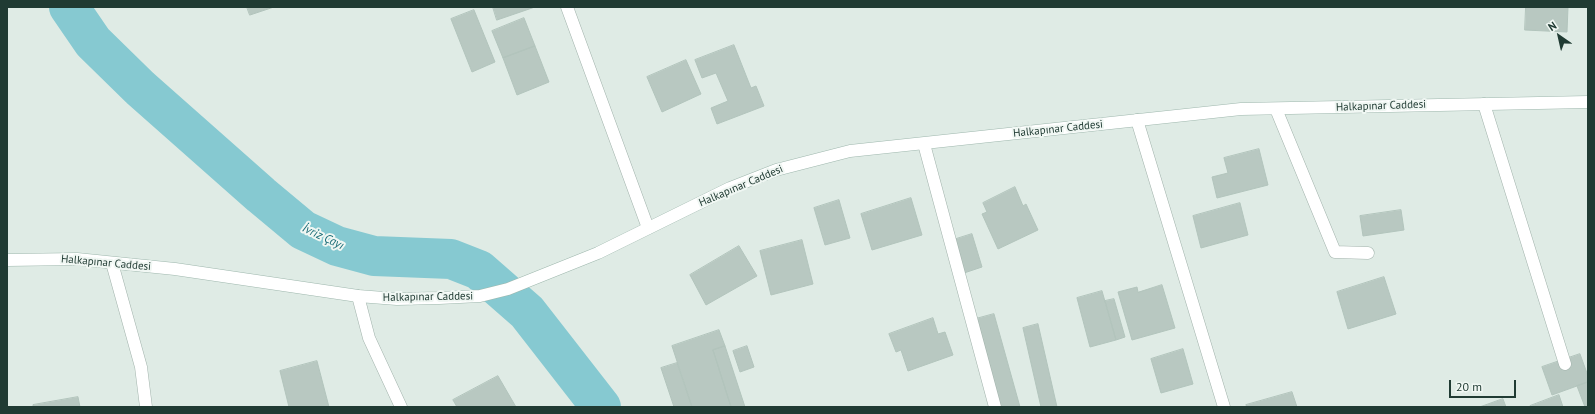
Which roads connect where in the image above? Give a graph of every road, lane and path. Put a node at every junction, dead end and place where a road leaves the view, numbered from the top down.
1 (566, 7) edge
2 (1588, 102) edge
3 (1484, 104) junction
4 (1276, 109) junction
5 (1136, 120) junction
6 (924, 144) junction
7 (648, 228) junction
8 (1368, 253) dead end
9 (7, 260) edge
10 (112, 263) junction
11 (358, 296) junction
12 (1565, 364) dead end
13 (146, 407) edge
14 (401, 407) edge
15 (995, 407) edge
16 (1224, 407) edge

1 - 7 main road
2 - 3 main road, Halkapınar Caddesi
3 - 4 main road, Halkapınar Caddesi
3 - 12 main road
4 - 5 main road, Halkapınar Caddesi
4 - 8 main road
5 - 6 main road, Halkapınar Caddesi
5 - 16 main road
6 - 7 main road, Halkapınar Caddesi
6 - 15 main road
7 - 11 main road, Halkapınar Caddesi
9 - 10 main road, Halkapınar Caddesi
10 - 11 main road, Halkapınar Caddesi
10 - 13 main road
11 - 14 main road

